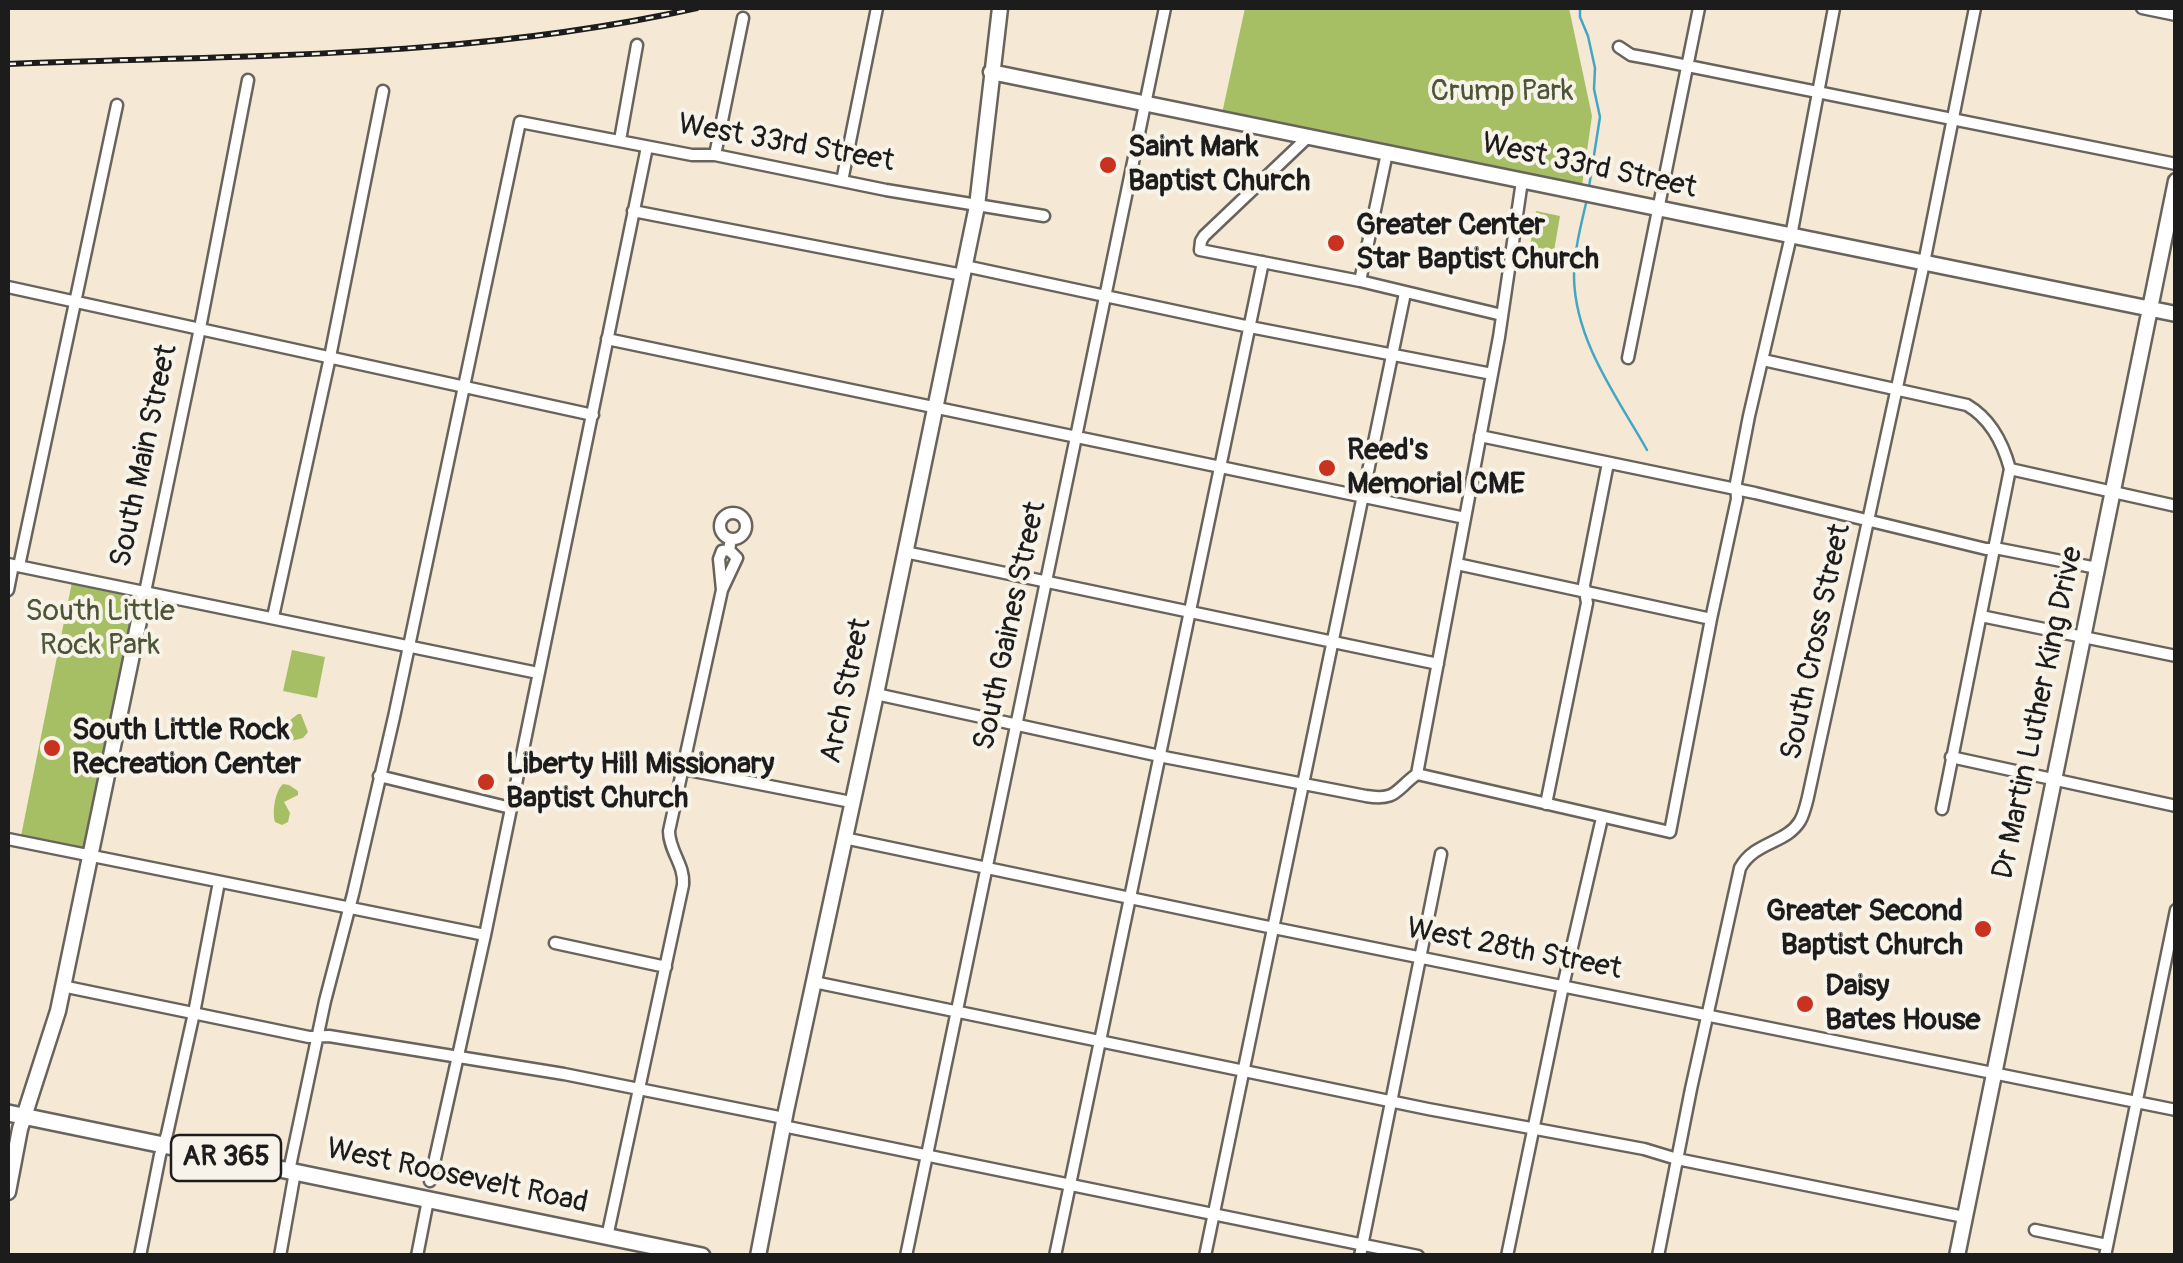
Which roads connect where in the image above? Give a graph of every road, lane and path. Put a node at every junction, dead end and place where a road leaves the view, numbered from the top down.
1 (877, 8) edge
2 (1000, 8) edge
3 (1164, 8) edge
4 (1699, 8) edge
5 (1834, 8) edge
6 (1974, 8) edge
7 (2142, 8) edge
8 (2176, 15) edge
9 (743, 18) dead end
10 (637, 46) dead end
11 (1619, 46) dead end
12 (1687, 66) junction
13 (991, 72) junction
14 (248, 80) dead end
15 (384, 91) dead end
16 (1817, 92) junction
17 (1145, 102) junction
18 (117, 105) dead end
19 (1952, 119) junction
20 (1306, 138) junction
21 (620, 140) junction
22 (647, 147) junction
23 (1387, 154) junction
24 (715, 155) junction
25 (2176, 164) edge
26 (842, 181) junction
27 (1522, 181) junction
28 (2176, 182) edge
29 (977, 206) junction
30 (1658, 209) junction
31 (633, 211) junction
32 (1044, 216) dead end
33 (1791, 236) junction
34 (1263, 262) junction
35 (1924, 263) junction
36 (964, 270) junction
37 (1360, 281) junction
38 (8, 287) edge
39 (1405, 293) junction
40 (1105, 295) junction
41 (76, 300) junction
42 (2150, 309) junction
43 (1502, 314) junction
44 (2176, 314) edge
45 (1250, 327) junction
46 (200, 328) junction
47 (606, 338) junction
48 (1393, 355) junction
49 (330, 357) junction
50 (1628, 358) dead end
51 (1763, 360) junction
52 (1492, 374) junction
53 (464, 388) junction
54 (1896, 391) junction
55 (936, 408) junction
56 (592, 414) junction
57 (1480, 436) junction
58 (1075, 438) junction
59 (1608, 463) junction
60 (1221, 467) junction
61 (2010, 469) junction
62 (1737, 489) junction
63 (2112, 492) junction
64 (1362, 498) junction
65 (2176, 506) edge
66 (1465, 518) junction
67 (1870, 520) junction
68 (730, 544) dead end
69 (1993, 549) junction
70 (905, 552) junction
71 (1457, 564) junction
72 (13, 565) edge
73 (2097, 568) junction
74 (1046, 581) junction
75 (8, 590) edge
76 (145, 592) junction
77 (1583, 592) junction
78 (1190, 612) junction
79 (1981, 616) junction
80 (273, 617) junction
81 (1711, 619) junction
82 (2083, 637) junction
83 (1332, 642) junction
84 (408, 647) junction
85 (2176, 656) edge
86 (1438, 664) junction
87 (538, 673) junction
88 (876, 694) junction
89 (1016, 724) junction
90 (1160, 756) junction
91 (1951, 758) junction
92 (683, 769) junction
93 (1417, 774) junction
94 (379, 776) junction
95 (2054, 779) junction
96 (1303, 783) junction
97 (851, 802) junction
98 (1546, 804) junction
99 (2176, 806) edge
100 (511, 808) junction
101 (1942, 809) dead end
102 (1602, 818) junction
103 (844, 838) junction
104 (8, 839) edge
105 (1441, 854) dead end
106 (90, 856) junction
107 (986, 868) junction
108 (219, 882) junction
109 (1130, 898) junction
110 (348, 908) junction
111 (2176, 910) edge
112 (1274, 927) junction
113 (485, 935) junction
114 (555, 943) dead end
115 (1422, 957) junction
116 (666, 967) junction
117 (814, 982) junction
118 (62, 986) junction
119 (1563, 986) junction
120 (956, 1012) junction
121 (194, 1013) junction
122 (1708, 1016) junction
123 (317, 1038) junction
124 (1100, 1040) junction
125 (459, 1057) junction
126 (1243, 1070) junction
127 (1994, 1073) junction
128 (640, 1090) junction
129 (1392, 1101) junction
130 (2136, 1102) junction
131 (2176, 1110) edge
132 (16, 1114) edge
133 (784, 1122) junction
134 (1533, 1130) junction
135 (164, 1145) junction
136 (926, 1155) junction
137 (1677, 1158) junction
138 (292, 1172) junction
139 (430, 1180) dead end
140 (1070, 1185) junction
141 (8, 1192) edge
142 (428, 1200) junction
143 (1214, 1214) junction
144 (1964, 1217) junction
145 (2035, 1230) dead end
146 (606, 1244) junction
147 (1361, 1250) edge
148 (2106, 1250) edge
149 (140, 1256) edge
150 (280, 1256) edge
151 (416, 1256) edge
152 (702, 1256) edge
153 (758, 1256) edge
154 (906, 1256) edge
155 (1055, 1256) edge
156 (1205, 1256) edge
157 (1418, 1256) edge
158 (1507, 1256) edge
159 (1658, 1256) edge
160 (1957, 1256) edge

1 - 26 street
2 - 13 street, Arch Street
3 - 17 street, South Gaines Street
4 - 12 street
5 - 16 street
6 - 19 street, South Cross Street
7 - 8 street
9 - 24 street
10 - 21 street
11 - 12 street
12 - 16 street
12 - 30 street
13 - 17 street, West 33rd Street
13 - 29 street, Arch Street
14 - 46 street, South Main Street
15 - 49 street
16 - 19 street
16 - 33 street
17 - 20 street, West 33rd Street
17 - 40 street, South Gaines Street
18 - 41 street
19 - 25 street
19 - 35 street, South Cross Street
20 - 23 street, West 33rd Street
20 - 34 street
21 - 22 street, West 33rd Street
21 - 53 street, West 33rd Street
22 - 24 street, West 33rd Street
22 - 31 street
23 - 27 street, West 33rd Street
23 - 37 street
24 - 26 street, West 33rd Street
26 - 29 street, West 33rd Street
27 - 30 street, West 33rd Street
27 - 43 street
28 - 42 street, Dr Martin Luther King Drive
29 - 32 street, West 33rd Street
29 - 36 street, Arch Street
30 - 33 street, West 33rd Street
30 - 50 street
31 - 36 street
31 - 47 street
33 - 35 street, West 33rd Street
33 - 51 street
34 - 37 street
34 - 45 street
35 - 42 street, West 33rd Street
35 - 54 street, South Cross Street
36 - 40 street
36 - 55 street, Arch Street
37 - 39 street
38 - 41 street
39 - 43 street
39 - 48 street
40 - 45 street
40 - 58 street, South Gaines Street
41 - 46 street
41 - 72 street
42 - 44 street, West 33rd Street
42 - 63 street, Dr Martin Luther King Drive
43 - 52 street
45 - 48 street
45 - 60 street
46 - 49 street
46 - 76 street, South Main Street
47 - 55 street
47 - 56 street
48 - 52 street
48 - 64 street
49 - 53 street
49 - 80 street
51 - 54 street
51 - 62 street
52 - 57 street
53 - 56 street
53 - 84 street
54 - 61 street
54 - 67 street, South Cross Street
55 - 58 street
55 - 70 street, Arch Street
56 - 87 street
57 - 59 street
57 - 66 street
58 - 60 street
58 - 74 street, South Gaines Street
59 - 62 street
59 - 77 street
60 - 64 street
60 - 78 street
61 - 63 street
61 - 69 street
62 - 67 street
62 - 81 street
63 - 65 street
63 - 73 street, Dr Martin Luther King Drive
64 - 66 street
64 - 83 street
66 - 71 street
67 - 69 street
67 - 122 street, South Cross Street
68 - 92 street
69 - 73 street
69 - 79 street
70 - 74 street
70 - 88 street, Arch Street
71 - 77 street
71 - 86 street
72 - 75 street
72 - 76 street
73 - 82 street, Dr Martin Luther King Drive
74 - 78 street
74 - 89 street, South Gaines Street
76 - 80 street
76 - 106 street, South Main Street
77 - 81 street
77 - 98 street
78 - 83 street
78 - 90 street
79 - 82 street
79 - 91 street
80 - 84 street
81 - 102 street
82 - 85 street
82 - 95 street, Dr Martin Luther King Drive
83 - 86 street
83 - 96 street
84 - 87 street
84 - 94 street
86 - 93 street
87 - 100 street
88 - 89 street
88 - 97 street, Arch Street
89 - 90 street
89 - 107 street, South Gaines Street
90 - 96 street
90 - 109 street
91 - 95 street
91 - 101 street
92 - 97 street
92 - 116 street
93 - 96 street
93 - 98 street
94 - 100 street
94 - 110 street
95 - 99 street
95 - 127 street, Dr Martin Luther King Drive
96 - 112 street
97 - 103 street, Arch Street
98 - 102 street
100 - 113 street
102 - 119 street
103 - 107 street, West 28th Street
103 - 117 street, Arch Street
104 - 106 street
105 - 115 street
106 - 108 street
106 - 118 street, South Main Street
107 - 109 street, West 28th Street
107 - 120 street, South Gaines Street
108 - 110 street
108 - 121 street
109 - 112 street, West 28th Street
109 - 124 street
110 - 113 street
110 - 123 street
111 - 130 street
112 - 115 street, West 28th Street
112 - 126 street
113 - 125 street
114 - 116 street
115 - 119 street, West 28th Street
115 - 129 street
116 - 128 street
117 - 120 street
117 - 133 street, Arch Street
118 - 121 street
118 - 132 street, South Main Street
119 - 122 street, West 28th Street
119 - 134 street
120 - 124 street
120 - 136 street, South Gaines Street
121 - 123 street
121 - 135 street
122 - 127 street, West 28th Street
122 - 137 street, South Cross Street
123 - 125 street
123 - 138 street
124 - 126 street
124 - 140 street
125 - 128 street
125 - 139 street
126 - 129 street
126 - 143 street
127 - 130 street, West 28th Street
127 - 144 street, Dr Martin Luther King Drive
128 - 133 street
128 - 146 street
129 - 134 street
129 - 147 street
130 - 131 street, West 28th Street
130 - 148 street
132 - 135 main road, West Roosevelt Road / AR 365
132 - 141 street, South Main Street
133 - 136 street
133 - 153 street, Arch Street
134 - 137 street
134 - 158 street
135 - 138 main road, West Roosevelt Road / AR 365
135 - 149 street
136 - 140 street
136 - 154 street, South Gaines Street
137 - 144 street
137 - 159 street, South Cross Street
138 - 142 main road, West Roosevelt Road / AR 365
138 - 150 street
140 - 143 street
140 - 155 street
142 - 146 main road, West Roosevelt Road / AR 365
142 - 151 street
143 - 147 street
143 - 156 street
144 - 160 street, Dr Martin Luther King Drive
145 - 148 street
146 - 152 main road, West Roosevelt Road
147 - 157 street

